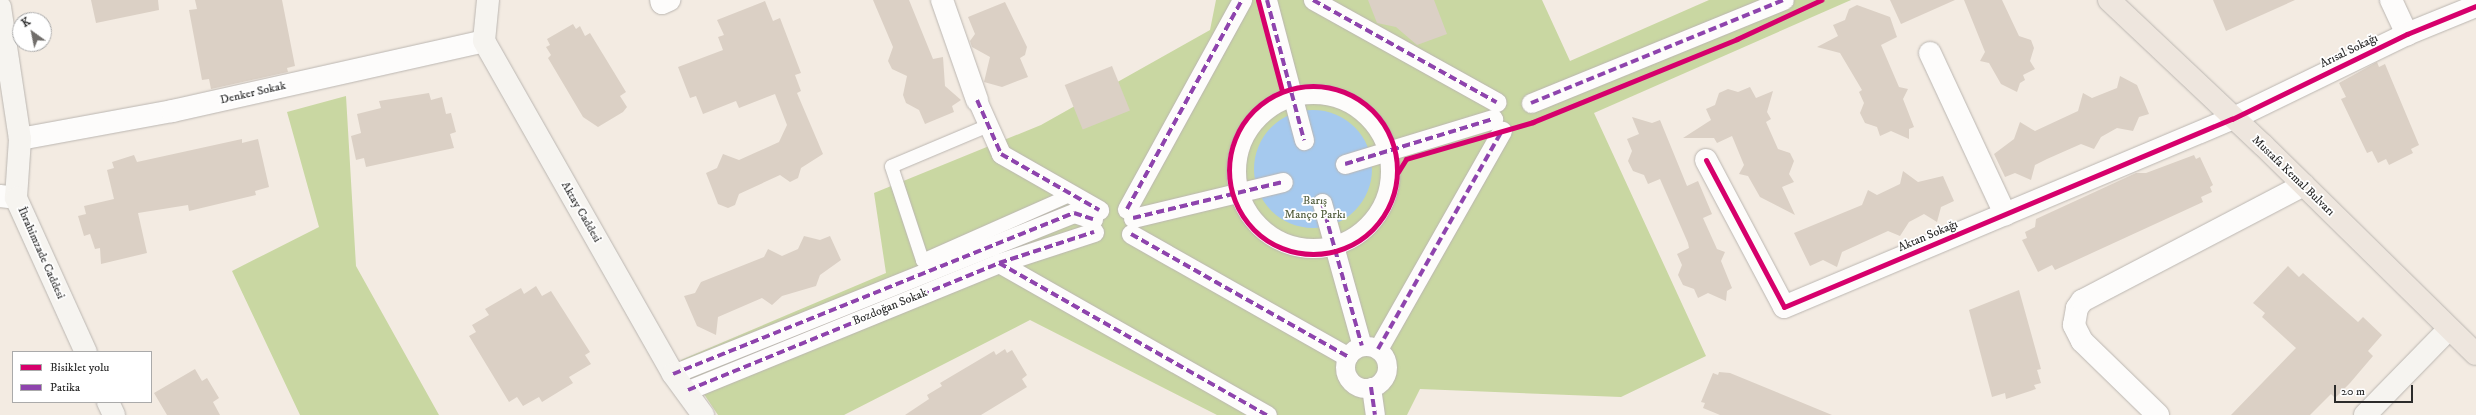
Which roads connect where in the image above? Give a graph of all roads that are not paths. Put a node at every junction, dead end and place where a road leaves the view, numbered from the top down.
1 (488, 0) edge
2 (661, 0) edge
3 (669, 0) edge
4 (942, 0) edge
5 (1242, 0) edge
6 (1266, 0) edge
7 (1312, 0) edge
8 (1784, 0) edge
9 (2109, 0) edge
10 (2391, 0) edge
11 (2476, 6) edge
12 (0, 7) edge
13 (2407, 34) junction
14 (484, 41) junction
15 (1930, 53) dead end
16 (1292, 98) junction
17 (977, 100) joint
18 (1531, 103) dead end
19 (1497, 118) junction
20 (2232, 119) junction
21 (988, 125) junction
22 (20, 139) junction
23 (1304, 140) dead end
24 (1388, 153) junction
25 (1706, 160) dead end
26 (1345, 164) dead end
27 (1283, 182) dead end
28 (2304, 185) junction
29 (1239, 193) junction
30 (1071, 194) junction
31 (8, 197) edge
32 (1322, 203) dead end
33 (2004, 214) junction
34 (1096, 220) junction
35 (1130, 220) junction
36 (1335, 245) junction
37 (999, 263) junction
38 (2449, 329) junction
39 (85, 351) edge
40 (1363, 351) junction
41 (2476, 354) edge
42 (673, 374) junction
43 (1371, 387) junction
44 (688, 390) junction
45 (108, 403) edge
46 (114, 415) edge
47 (703, 415) edge
48 (1267, 415) edge
49 (1375, 415) edge
50 (2158, 415) edge
51 (2365, 415) edge

1 - 14 main road
2 - 3 street
4 - 17 street
5 - 35 street
6 - 16 street
7 - 19 street
8 - 18 street
9 - 20 main road, Mustafa Kemal Bulvarı
10 - 13 street
11 - 13 street, Arısal Sokağı
12 - 22 main road, İbrahimzade Caddesi
13 - 20 street, Arısal Sokağı
14 - 22 street, Denker Sokak
14 - 42 main road, Aktay Caddesi
15 - 33 street
16 - 23 street
16 - 24 street
16 - 29 street
17 - 21 street
19 - 24 street
19 - 40 street
20 - 28 main road, Mustafa Kemal Bulvarı
20 - 33 street, Aktan Sokağı
21 - 30 street
21 - 30 lane
22 - 31 main road, İbrahimzade Caddesi
24 - 26 street
24 - 36 street
25 - 33 street, Aktan Sokağı
27 - 29 street
28 - 38 main road, Mustafa Kemal Bulvarı
28 - 50 street
29 - 35 street
29 - 36 street
30 - 34 street
31 - 39 main road, İbrahimzade Caddesi
32 - 36 street
34 - 37 street, Bozdoğan Sokak
34 - 42 street
35 - 40 street
36 - 40 street
37 - 44 street, Bozdoğan Sokak
37 - 48 street
38 - 41 main road, Mustafa Kemal Bulvarı
38 - 51 main road
40 - 43 street
40 - 43 street
42 - 44 main road, Aktay Caddesi
43 - 49 street
44 - 47 main road, Aktay Caddesi
45 - 46 main road

